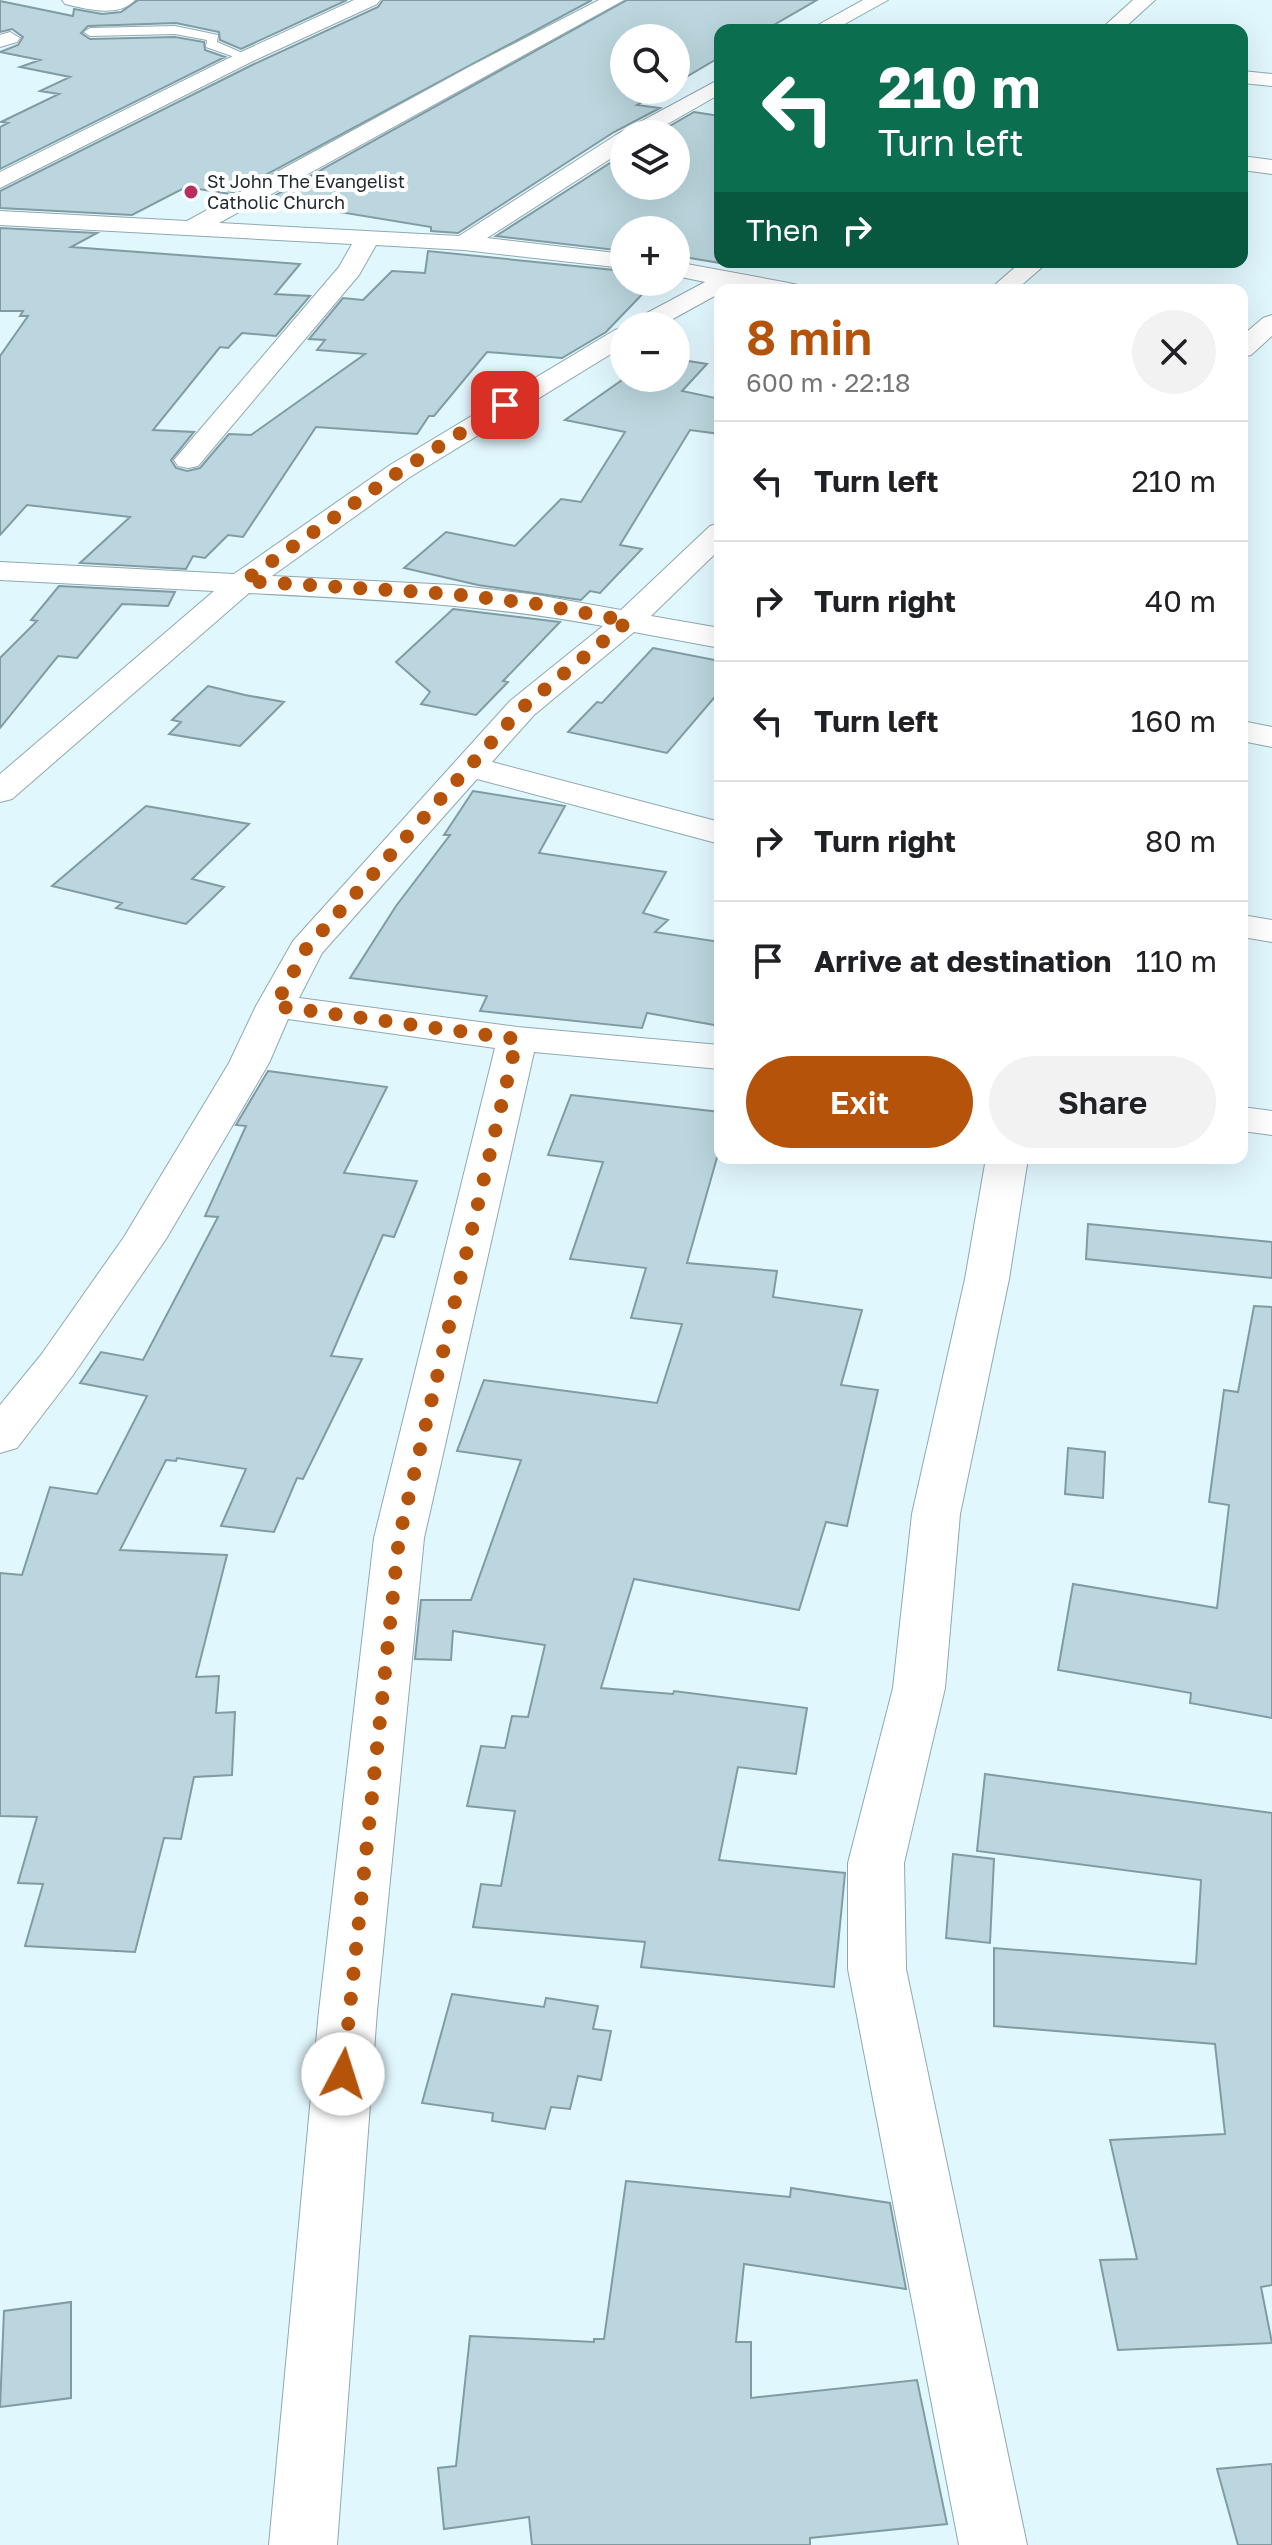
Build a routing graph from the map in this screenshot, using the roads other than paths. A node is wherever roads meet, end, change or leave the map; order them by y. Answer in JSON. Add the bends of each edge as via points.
{"nodes":[{"id":1,"x":72,"y":0,"type":"edge"},
{"id":2,"x":125,"y":0,"type":"edge"},
{"id":3,"x":370,"y":0,"type":"edge"},
{"id":4,"x":614,"y":0,"type":"edge"},
{"id":5,"x":878,"y":0,"type":"edge"},
{"id":6,"x":1145,"y":0,"type":"edge"},
{"id":7,"x":831,"y":24,"type":"edge"},
{"id":8,"x":1117,"y":24,"type":"edge"},
{"id":9,"x":90,"y":32,"type":"dead end"},
{"id":10,"x":246,"y":57,"type":"junction"},
{"id":11,"x":1248,"y":78,"type":"edge"},
{"id":12,"x":1272,"y":80,"type":"edge"},
{"id":13,"x":714,"y":88,"type":"edge"},
{"id":14,"x":659,"y":120,"type":"edge"},
{"id":15,"x":610,"y":149,"type":"edge"},
{"id":16,"x":1248,"y":164,"type":"edge"},
{"id":17,"x":1272,"y":167,"type":"edge"},
{"id":18,"x":0,"y":181,"type":"edge"},
{"id":19,"x":0,"y":218,"type":"edge"},
{"id":20,"x":194,"y":227,"type":"junction"},
{"id":21,"x":368,"y":238,"type":"junction"},
{"id":22,"x":464,"y":243,"type":"junction"},
{"id":23,"x":610,"y":259,"type":"edge"},
{"id":24,"x":1028,"y":268,"type":"edge"},
{"id":25,"x":690,"y":271,"type":"edge"},
{"id":26,"x":730,"y":278,"type":"junction"},
{"id":27,"x":780,"y":281,"type":"edge"},
{"id":28,"x":719,"y":284,"type":"edge"},
{"id":29,"x":1008,"y":284,"type":"edge"},
{"id":30,"x":714,"y":287,"type":"edge"},
{"id":31,"x":667,"y":312,"type":"edge"},
{"id":32,"x":1272,"y":323,"type":"edge"},
{"id":33,"x":610,"y":344,"type":"edge"},
{"id":34,"x":1248,"y":344,"type":"edge"},
{"id":35,"x":188,"y":460,"type":"dead end"},
{"id":36,"x":714,"y":538,"type":"edge"},
{"id":37,"x":0,"y":571,"type":"edge"},
{"id":38,"x":244,"y":581,"type":"junction"},
{"id":39,"x":628,"y":621,"type":"junction"},
{"id":40,"x":714,"y":637,"type":"edge"},
{"id":41,"x":1248,"y":732,"type":"edge"},
{"id":42,"x":1272,"y":737,"type":"edge"},
{"id":43,"x":470,"y":767,"type":"junction"},
{"id":44,"x":0,"y":792,"type":"edge"},
{"id":45,"x":714,"y":831,"type":"edge"},
{"id":46,"x":1248,"y":927,"type":"edge"},
{"id":47,"x":1272,"y":931,"type":"edge"},
{"id":48,"x":275,"y":1006,"type":"junction"},
{"id":49,"x":517,"y":1039,"type":"junction"},
{"id":50,"x":714,"y":1056,"type":"edge"},
{"id":51,"x":1248,"y":1120,"type":"edge"},
{"id":52,"x":1272,"y":1123,"type":"edge"},
{"id":53,"x":1006,"y":1164,"type":"edge"},
{"id":54,"x":0,"y":1437,"type":"edge"},
{"id":55,"x":303,"y":2545,"type":"edge"},
{"id":56,"x":993,"y":2545,"type":"edge"}],
"edges":[{"from":1,"to":2,"type":"street","via":[[109,6]]},
{"from":3,"to":10,"type":"street"},
{"from":4,"to":20,"type":"street"},
{"from":5,"to":7,"type":"street"},
{"from":6,"to":8,"type":"street"},
{"from":9,"to":10,"type":"lane","via":[[175,30],[214,38],[210,44]]},
{"from":10,"to":18,"type":"street"},
{"from":11,"to":12,"type":"street"},
{"from":13,"to":14,"type":"street"},
{"from":15,"to":22,"type":"street"},
{"from":16,"to":17,"type":"street"},
{"from":19,"to":20,"type":"street"},
{"from":20,"to":21,"type":"street"},
{"from":21,"to":22,"type":"street"},
{"from":21,"to":35,"type":"street","via":[[350,270]]},
{"from":22,"to":23,"type":"street"},
{"from":24,"to":29,"type":"street"},
{"from":25,"to":26,"type":"street"},
{"from":26,"to":27,"type":"street"},
{"from":26,"to":28,"type":"street"},
{"from":30,"to":31,"type":"street"},
{"from":32,"to":34,"type":"street"},
{"from":33,"to":38,"type":"street","via":[[400,471]]},
{"from":36,"to":39,"type":"street"},
{"from":37,"to":38,"type":"street"},
{"from":38,"to":39,"type":"street","via":[[453,594]]},
{"from":38,"to":44,"type":"street"},
{"from":39,"to":40,"type":"street"},
{"from":39,"to":43,"type":"street","via":[[522,708]]},
{"from":41,"to":42,"type":"street"},
{"from":43,"to":45,"type":"street"},
{"from":43,"to":48,"type":"street","via":[[306,949]]},
{"from":46,"to":47,"type":"street"},
{"from":48,"to":49,"type":"street"},
{"from":48,"to":54,"type":"street","via":[[249,1063],[144,1239]]},
{"from":49,"to":50,"type":"street"},
{"from":49,"to":55,"type":"street","via":[[399,1538],[348,2011]]},
{"from":51,"to":52,"type":"street"},
{"from":53,"to":56,"type":"street","via":[[936,1514],[919,1688],[876,1863],[877,1969]]}]}
